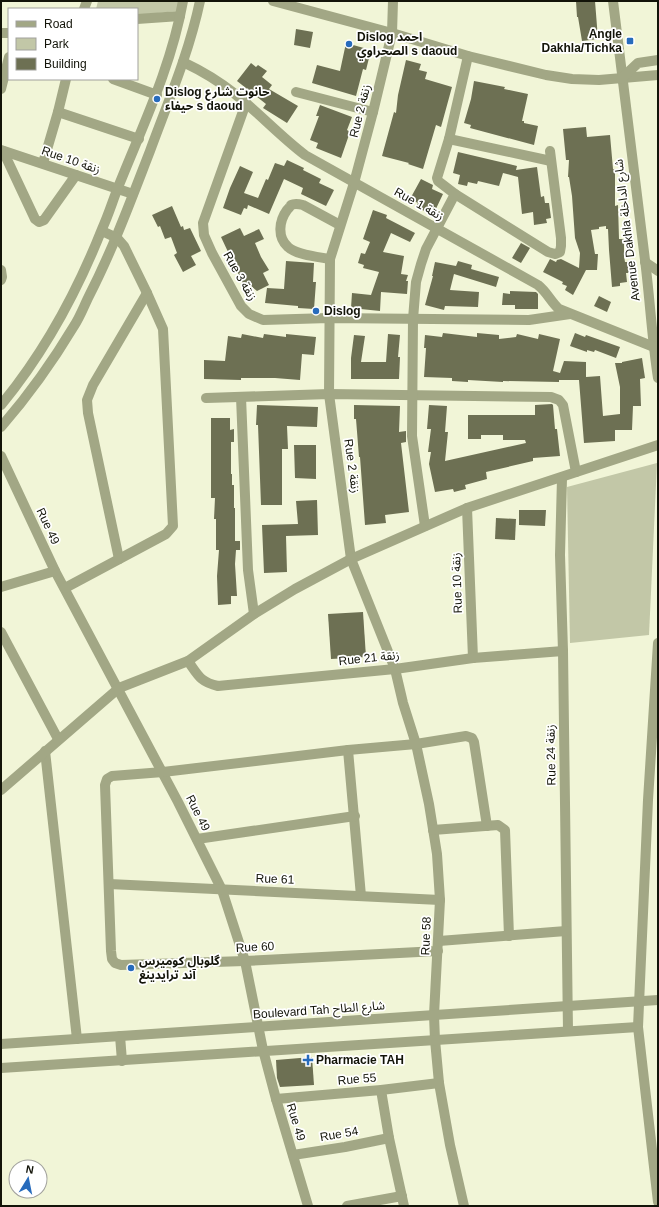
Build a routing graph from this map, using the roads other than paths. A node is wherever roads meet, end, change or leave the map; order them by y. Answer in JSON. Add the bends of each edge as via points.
{"nodes":[{"id":1,"x":183,"y":1,"type":"edge"},
{"id":2,"x":200,"y":1,"type":"edge"},
{"id":3,"x":273,"y":1,"type":"edge"},
{"id":4,"x":393,"y":1,"type":"edge"},
{"id":5,"x":613,"y":1,"type":"edge"},
{"id":6,"x":180,"y":16,"type":"junction"},
{"id":7,"x":138,"y":19,"type":"edge"},
{"id":8,"x":392,"y":33,"type":"junction"},
{"id":9,"x":468,"y":56,"type":"junction"},
{"id":10,"x":658,"y":60,"type":"edge"},
{"id":11,"x":8,"y":61,"type":"edge"},
{"id":12,"x":183,"y":62,"type":"junction"},
{"id":13,"x":658,"y":75,"type":"edge"},
{"id":14,"x":621,"y":79,"type":"junction"},
{"id":15,"x":66,"y":80,"type":"edge"},
{"id":16,"x":116,"y":80,"type":"edge"},
{"id":17,"x":1,"y":89,"type":"edge"},
{"id":18,"x":296,"y":92,"type":"dead end"},
{"id":19,"x":157,"y":95,"type":"junction"},
{"id":20,"x":246,"y":103,"type":"junction"},
{"id":21,"x":58,"y":112,"type":"junction"},
{"id":22,"x":373,"y":112,"type":"junction"},
{"id":23,"x":139,"y":139,"type":"junction"},
{"id":24,"x":449,"y":139,"type":"junction"},
{"id":25,"x":2,"y":150,"type":"edge"},
{"id":26,"x":43,"y":163,"type":"junction"},
{"id":27,"x":76,"y":175,"type":"junction"},
{"id":28,"x":354,"y":183,"type":"junction"},
{"id":29,"x":118,"y":189,"type":"junction"},
{"id":30,"x":133,"y":194,"type":"junction"},
{"id":31,"x":454,"y":194,"type":"junction"},
{"id":32,"x":340,"y":225,"type":"junction"},
{"id":33,"x":437,"y":228,"type":"junction"},
{"id":34,"x":102,"y":230,"type":"junction"},
{"id":35,"x":117,"y":238,"type":"junction"},
{"id":36,"x":330,"y":259,"type":"junction"},
{"id":37,"x":645,"y":262,"type":"junction"},
{"id":38,"x":1,"y":270,"type":"edge"},
{"id":39,"x":658,"y":271,"type":"edge"},
{"id":40,"x":1,"y":280,"type":"edge"},
{"id":41,"x":147,"y":293,"type":"junction"},
{"id":42,"x":570,"y":314,"type":"junction"},
{"id":43,"x":329,"y":318,"type":"junction"},
{"id":44,"x":413,"y":319,"type":"junction"},
{"id":45,"x":654,"y":347,"type":"junction"},
{"id":46,"x":658,"y":378,"type":"edge"},
{"id":47,"x":329,"y":394,"type":"junction"},
{"id":48,"x":412,"y":396,"type":"junction"},
{"id":49,"x":206,"y":398,"type":"dead end"},
{"id":50,"x":241,"y":398,"type":"junction"},
{"id":51,"x":1,"y":405,"type":"edge"},
{"id":52,"x":1,"y":427,"type":"edge"},
{"id":53,"x":658,"y":445,"type":"edge"},
{"id":54,"x":1,"y":456,"type":"edge"},
{"id":55,"x":576,"y":472,"type":"junction"},
{"id":56,"x":562,"y":478,"type":"junction"},
{"id":57,"x":467,"y":508,"type":"junction"},
{"id":58,"x":425,"y":526,"type":"junction"},
{"id":59,"x":119,"y":559,"type":"junction"},
{"id":60,"x":352,"y":559,"type":"junction"},
{"id":61,"x":55,"y":571,"type":"junction"},
{"id":62,"x":1,"y":587,"type":"edge"},
{"id":63,"x":65,"y":588,"type":"junction"},
{"id":64,"x":254,"y":614,"type":"junction"},
{"id":65,"x":1,"y":632,"type":"edge"},
{"id":66,"x":658,"y":643,"type":"edge"},
{"id":67,"x":563,"y":651,"type":"junction"},
{"id":68,"x":658,"y":657,"type":"edge"},
{"id":69,"x":473,"y":658,"type":"junction"},
{"id":70,"x":188,"y":661,"type":"junction"},
{"id":71,"x":395,"y":668,"type":"junction"},
{"id":72,"x":119,"y":688,"type":"junction"},
{"id":73,"x":58,"y":739,"type":"junction"},
{"id":74,"x":416,"y":744,"type":"junction"},
{"id":75,"x":348,"y":750,"type":"junction"},
{"id":76,"x":45,"y":751,"type":"junction"},
{"id":77,"x":163,"y":772,"type":"junction"},
{"id":78,"x":2,"y":785,"type":"edge"},
{"id":79,"x":653,"y":800,"type":"edge"},
{"id":80,"x":355,"y":816,"type":"junction"},
{"id":81,"x":487,"y":826,"type":"junction"},
{"id":82,"x":433,"y":830,"type":"junction"},
{"id":83,"x":197,"y":839,"type":"junction"},
{"id":84,"x":109,"y":884,"type":"junction"},
{"id":85,"x":222,"y":890,"type":"junction"},
{"id":86,"x":361,"y":896,"type":"junction"},
{"id":87,"x":440,"y":900,"type":"junction"},
{"id":88,"x":566,"y":931,"type":"junction"},
{"id":89,"x":509,"y":936,"type":"junction"},
{"id":90,"x":438,"y":946,"type":"junction"},
{"id":91,"x":245,"y":961,"type":"junction"},
{"id":92,"x":658,"y":1000,"type":"edge"},
{"id":93,"x":639,"y":1001,"type":"junction"},
{"id":94,"x":567,"y":1006,"type":"junction"},
{"id":95,"x":434,"y":1015,"type":"junction"},
{"id":96,"x":258,"y":1027,"type":"junction"},
{"id":97,"x":638,"y":1027,"type":"junction"},
{"id":98,"x":568,"y":1031,"type":"junction"},
{"id":99,"x":120,"y":1036,"type":"junction"},
{"id":100,"x":77,"y":1039,"type":"junction"},
{"id":101,"x":435,"y":1040,"type":"junction"},
{"id":102,"x":1,"y":1044,"type":"edge"},
{"id":103,"x":263,"y":1050,"type":"junction"},
{"id":104,"x":122,"y":1061,"type":"junction"},
{"id":105,"x":1,"y":1068,"type":"edge"},
{"id":106,"x":439,"y":1083,"type":"junction"},
{"id":107,"x":380,"y":1090,"type":"junction"},
{"id":108,"x":276,"y":1099,"type":"junction"},
{"id":109,"x":389,"y":1138,"type":"junction"},
{"id":110,"x":293,"y":1155,"type":"junction"},
{"id":111,"x":403,"y":1201,"type":"edge"},
{"id":112,"x":658,"y":1202,"type":"edge"},
{"id":113,"x":308,"y":1206,"type":"edge"},
{"id":114,"x":347,"y":1206,"type":"edge"},
{"id":115,"x":464,"y":1206,"type":"edge"}],
"edges":[{"from":1,"to":6,"type":"street"},
{"from":2,"to":12,"type":"street"},
{"from":3,"to":8,"type":"street"},
{"from":4,"to":8,"type":"street","name":"Rue 2 زنقة"},
{"from":5,"to":14,"type":"street","name":"Avenue Dakhla شارع الداخلة"},
{"from":6,"to":7,"type":"street"},
{"from":6,"to":19,"type":"street"},
{"from":8,"to":9,"type":"street"},
{"from":8,"to":22,"type":"street","name":"Rue 2 زنقة"},
{"from":9,"to":14,"type":"street","via":[[572,79]]},
{"from":9,"to":24,"type":"street"},
{"from":10,"to":14,"type":"street","via":[[638,62]]},
{"from":11,"to":17,"type":"street"},
{"from":12,"to":20,"type":"street","name":"Rue 1 زنقة","via":[[216,80]]},
{"from":12,"to":30,"type":"street"},
{"from":13,"to":14,"type":"street"},
{"from":14,"to":37,"type":"street","name":"Avenue Dakhla شارع الداخلة"},
{"from":15,"to":21,"type":"street"},
{"from":16,"to":19,"type":"street"},
{"from":18,"to":22,"type":"street"},
{"from":19,"to":23,"type":"street"},
{"from":20,"to":28,"type":"street","name":"Rue 1 زنقة","via":[[294,146]]},
{"from":20,"to":43,"type":"street","name":"Rue 3 زنقة","via":[[204,217],[204,235],[231,289],[249,314],[268,320]]},
{"from":21,"to":23,"type":"street"},
{"from":21,"to":26,"type":"street"},
{"from":22,"to":28,"type":"street","name":"Rue 2 زنقة"},
{"from":23,"to":29,"type":"street"},
{"from":24,"to":31,"type":"street","via":[[437,178]]},
{"from":24,"to":31,"type":"street","via":[[551,156],[562,246],[560,252],[548,252]]},
{"from":25,"to":26,"type":"street","name":"Rue 10 زنقة"},
{"from":25,"to":27,"type":"street","via":[[35,219],[39,222],[44,220]]},
{"from":26,"to":27,"type":"street","name":"Rue 10 زنقة"},
{"from":27,"to":29,"type":"street","name":"Rue 10 زنقة"},
{"from":28,"to":32,"type":"street","name":"Rue 2 زنقة"},
{"from":28,"to":33,"type":"street","name":"Rue 1 زنقة"},
{"from":29,"to":30,"type":"street","name":"Rue 10 زنقة"},
{"from":29,"to":34,"type":"street"},
{"from":30,"to":35,"type":"street"},
{"from":31,"to":33,"type":"street"},
{"from":32,"to":36,"type":"street","name":"Rue 2 زنقة"},
{"from":32,"to":36,"type":"street","via":[[297,204],[291,205],[280,223],[280,231],[287,247]]},
{"from":33,"to":42,"type":"street","name":"Rue 1 زنقة","via":[[538,285],[555,306]]},
{"from":33,"to":44,"type":"street","via":[[426,249],[416,282]]},
{"from":34,"to":35,"type":"street"},
{"from":34,"to":51,"type":"street","via":[[60,319],[16,387]]},
{"from":35,"to":41,"type":"street","via":[[124,246]]},
{"from":35,"to":52,"type":"street","via":[[74,326],[44,371]]},
{"from":36,"to":43,"type":"street","name":"Rue 2 زنقة"},
{"from":37,"to":39,"type":"street"},
{"from":37,"to":45,"type":"street","name":"Avenue Dakhla شارع الداخلة"},
{"from":38,"to":40,"type":"street"},
{"from":41,"to":59,"type":"street","via":[[93,385],[88,400],[88,413]]},
{"from":41,"to":59,"type":"street","via":[[164,335],[173,526],[166,534]]},
{"from":42,"to":44,"type":"street","name":"Rue 3 زنقة","via":[[529,320]]},
{"from":42,"to":45,"type":"street","name":"Rue 1 زنقة"},
{"from":43,"to":44,"type":"street","name":"Rue 3 زنقة"},
{"from":43,"to":47,"type":"street","name":"Rue 2 زنقة"},
{"from":44,"to":48,"type":"street"},
{"from":45,"to":46,"type":"street","name":"Avenue Dakhla شارع الداخلة"},
{"from":47,"to":48,"type":"street"},
{"from":47,"to":50,"type":"street"},
{"from":47,"to":60,"type":"street","name":"Rue 2 زنقة"},
{"from":48,"to":55,"type":"street","via":[[551,397],[559,400],[563,405]]},
{"from":48,"to":58,"type":"street","via":[[412,436]]},
{"from":49,"to":50,"type":"street"},
{"from":50,"to":64,"type":"street","via":[[248,570]]},
{"from":53,"to":55,"type":"street"},
{"from":54,"to":61,"type":"street","name":"Rue 49"},
{"from":55,"to":56,"type":"street"},
{"from":56,"to":57,"type":"street"},
{"from":56,"to":67,"type":"street","name":"Rue 24 زنقة","via":[[560,555]]},
{"from":57,"to":58,"type":"street"},
{"from":57,"to":69,"type":"street","name":"Rue 10 زنقة"},
{"from":58,"to":60,"type":"street"},
{"from":59,"to":63,"type":"street"},
{"from":60,"to":64,"type":"street","via":[[295,588]]},
{"from":60,"to":71,"type":"street","name":"Rue 2 زنقة"},
{"from":61,"to":62,"type":"street"},
{"from":61,"to":63,"type":"street","name":"Rue 49"},
{"from":63,"to":72,"type":"street","name":"Rue 49"},
{"from":64,"to":70,"type":"street"},
{"from":65,"to":73,"type":"street"},
{"from":66,"to":68,"type":"street"},
{"from":67,"to":69,"type":"street","name":"Rue 21 زنقة"},
{"from":67,"to":88,"type":"street","name":"Rue 24 زنقة"},
{"from":68,"to":79,"type":"street"},
{"from":69,"to":71,"type":"street","name":"Rue 21 زنقة"},
{"from":70,"to":71,"type":"street","name":"Rue 21 زنقة","via":[[200,678],[208,684],[218,686]]},
{"from":70,"to":72,"type":"street"},
{"from":71,"to":74,"type":"street","name":"Rue 58"},
{"from":72,"to":73,"type":"street"},
{"from":72,"to":77,"type":"street","name":"Rue 49"},
{"from":73,"to":76,"type":"street"},
{"from":74,"to":75,"type":"street"},
{"from":74,"to":81,"type":"street","via":[[466,736],[472,738]]},
{"from":74,"to":82,"type":"street","name":"Rue 58"},
{"from":75,"to":77,"type":"street"},
{"from":75,"to":80,"type":"street"},
{"from":76,"to":78,"type":"street"},
{"from":76,"to":100,"type":"street"},
{"from":77,"to":83,"type":"street","name":"Rue 49"},
{"from":77,"to":84,"type":"street","name":"Rue 60","via":[[112,776],[107,779],[105,785]]},
{"from":79,"to":93,"type":"street"},
{"from":80,"to":83,"type":"street"},
{"from":80,"to":86,"type":"street"},
{"from":81,"to":82,"type":"street"},
{"from":81,"to":89,"type":"street","via":[[501,826],[506,833]]},
{"from":82,"to":87,"type":"street","name":"Rue 58"},
{"from":83,"to":85,"type":"street","name":"Rue 49"},
{"from":84,"to":85,"type":"street","name":"Rue 61"},
{"from":84,"to":91,"type":"street","name":"Rue 60","via":[[111,951],[115,963],[121,965]]},
{"from":85,"to":86,"type":"street","name":"Rue 61"},
{"from":85,"to":91,"type":"street","name":"Rue 49"},
{"from":86,"to":87,"type":"street","name":"Rue 61"},
{"from":87,"to":90,"type":"street","name":"Rue 58"},
{"from":88,"to":89,"type":"street","name":"Rue 60"},
{"from":88,"to":94,"type":"street","name":"Rue 24 زنقة"},
{"from":89,"to":90,"type":"street","name":"Rue 60"},
{"from":90,"to":91,"type":"street","name":"Rue 60"},
{"from":90,"to":95,"type":"street","name":"Rue 58"},
{"from":91,"to":96,"type":"street","name":"Rue 49"},
{"from":92,"to":93,"type":"street","name":"Boulevard Tah شارع الطاح"},
{"from":93,"to":94,"type":"street","name":"Boulevard Tah شارع الطاح"},
{"from":93,"to":97,"type":"street"},
{"from":94,"to":95,"type":"street","name":"Boulevard Tah شارع الطاح"},
{"from":94,"to":98,"type":"street","name":"Rue 24 زنقة"},
{"from":95,"to":96,"type":"street","name":"Boulevard Tah شارع الطاح"},
{"from":95,"to":101,"type":"street","name":"Rue 58"},
{"from":96,"to":99,"type":"street","name":"Boulevard Tah شارع الطاح"},
{"from":96,"to":103,"type":"street","name":"Rue 49"},
{"from":97,"to":98,"type":"street"},
{"from":97,"to":112,"type":"street"},
{"from":98,"to":101,"type":"street"},
{"from":99,"to":100,"type":"street","name":"Boulevard Tah شارع الطاح"},
{"from":99,"to":104,"type":"street"},
{"from":100,"to":102,"type":"street","name":"Boulevard Tah شارع الطاح"},
{"from":101,"to":103,"type":"street"},
{"from":101,"to":106,"type":"street","name":"Rue 58"},
{"from":103,"to":104,"type":"street"},
{"from":103,"to":108,"type":"street","name":"Rue 49"},
{"from":104,"to":105,"type":"street"},
{"from":106,"to":107,"type":"street","name":"Rue 55"},
{"from":106,"to":115,"type":"street","name":"Rue 58"},
{"from":107,"to":108,"type":"street","name":"Rue 55"},
{"from":107,"to":109,"type":"street"},
{"from":108,"to":110,"type":"street","name":"Rue 49"},
{"from":109,"to":110,"type":"street","name":"Rue 54"},
{"from":109,"to":111,"type":"street"},
{"from":110,"to":113,"type":"street","name":"Rue 49"},
{"from":111,"to":114,"type":"street"}]}
